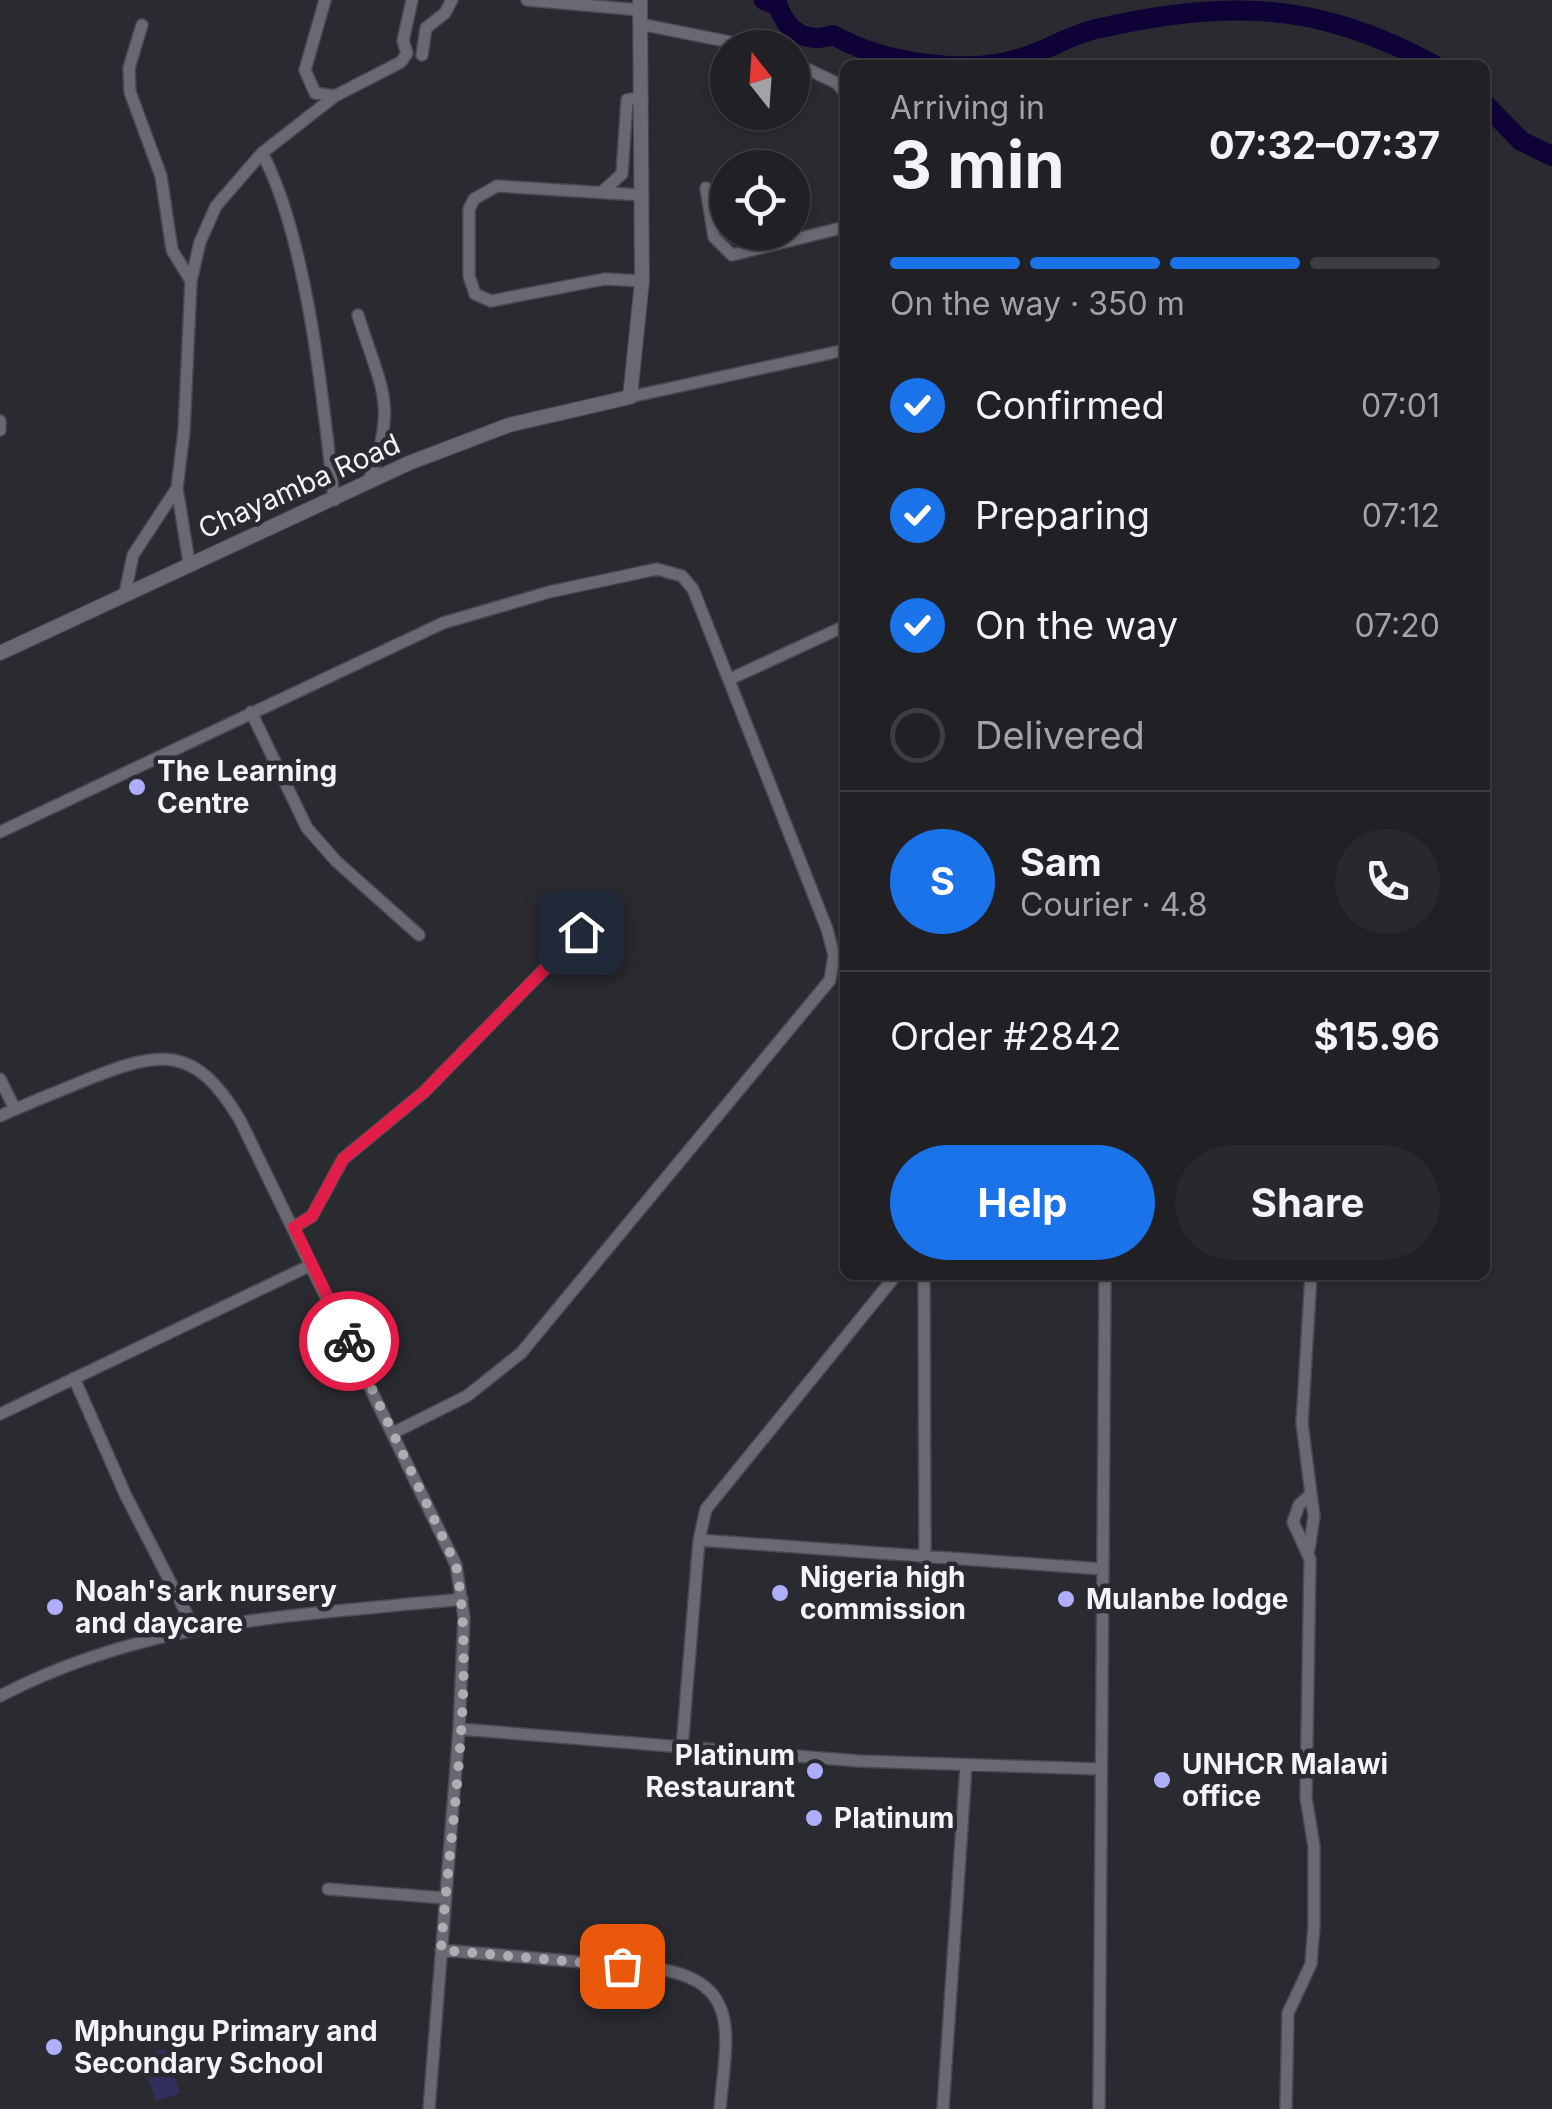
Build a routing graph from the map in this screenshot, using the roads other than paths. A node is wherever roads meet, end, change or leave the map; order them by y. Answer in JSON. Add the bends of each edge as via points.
{"nodes":[{"id":1,"x":325,"y":0,"type":"edge"},
{"id":2,"x":412,"y":0,"type":"edge"},
{"id":3,"x":452,"y":0,"type":"edge"},
{"id":4,"x":526,"y":0,"type":"edge"},
{"id":5,"x":640,"y":11,"type":"edge"},
{"id":6,"x":142,"y":26,"type":"dead end"},
{"id":7,"x":710,"y":33,"type":"edge"},
{"id":8,"x":422,"y":55,"type":"dead end"},
{"id":9,"x":810,"y":70,"type":"edge"},
{"id":10,"x":840,"y":87,"type":"edge"},
{"id":11,"x":335,"y":96,"type":"junction"},
{"id":12,"x":642,"y":96,"type":"junction"},
{"id":13,"x":262,"y":153,"type":"junction"},
{"id":14,"x":706,"y":188,"type":"dead end"},
{"id":15,"x":603,"y":190,"type":"junction"},
{"id":16,"x":640,"y":195,"type":"junction"},
{"id":17,"x":840,"y":227,"type":"edge"},
{"id":18,"x":191,"y":282,"type":"junction"},
{"id":19,"x":642,"y":282,"type":"junction"},
{"id":20,"x":358,"y":316,"type":"dead end"},
{"id":21,"x":840,"y":351,"type":"edge"},
{"id":22,"x":630,"y":397,"type":"junction"},
{"id":23,"x":0,"y":421,"type":"edge"},
{"id":24,"x":0,"y":430,"type":"edge"},
{"id":25,"x":368,"y":484,"type":"junction"},
{"id":26,"x":177,"y":488,"type":"junction"},
{"id":27,"x":334,"y":500,"type":"junction"},
{"id":28,"x":190,"y":562,"type":"junction"},
{"id":29,"x":125,"y":592,"type":"junction"},
{"id":30,"x":840,"y":628,"type":"edge"},
{"id":31,"x":0,"y":653,"type":"edge"},
{"id":32,"x":730,"y":679,"type":"junction"},
{"id":33,"x":251,"y":712,"type":"junction"},
{"id":34,"x":0,"y":832,"type":"edge"},
{"id":35,"x":581,"y":932,"type":"dead end"},
{"id":36,"x":420,"y":935,"type":"dead end"},
{"id":37,"x":0,"y":1079,"type":"edge"},
{"id":38,"x":15,"y":1109,"type":"junction"},
{"id":39,"x":0,"y":1116,"type":"edge"},
{"id":40,"x":294,"y":1227,"type":"junction"},
{"id":41,"x":311,"y":1265,"type":"junction"},
{"id":42,"x":892,"y":1280,"type":"edge"},
{"id":43,"x":924,"y":1280,"type":"edge"},
{"id":44,"x":1105,"y":1280,"type":"edge"},
{"id":45,"x":1311,"y":1280,"type":"edge"},
{"id":46,"x":74,"y":1378,"type":"junction"},
{"id":47,"x":0,"y":1414,"type":"edge"},
{"id":48,"x":394,"y":1433,"type":"junction"},
{"id":49,"x":1311,"y":1494,"type":"junction"},
{"id":50,"x":700,"y":1540,"type":"junction"},
{"id":51,"x":1309,"y":1550,"type":"junction"},
{"id":52,"x":925,"y":1558,"type":"junction"},
{"id":53,"x":1104,"y":1569,"type":"junction"},
{"id":54,"x":462,"y":1598,"type":"junction"},
{"id":55,"x":194,"y":1628,"type":"junction"},
{"id":56,"x":0,"y":1696,"type":"edge"},
{"id":57,"x":458,"y":1729,"type":"junction"},
{"id":58,"x":682,"y":1748,"type":"junction"},
{"id":59,"x":966,"y":1766,"type":"junction"},
{"id":60,"x":1101,"y":1769,"type":"junction"},
{"id":61,"x":328,"y":1889,"type":"dead end"},
{"id":62,"x":444,"y":1898,"type":"junction"},
{"id":63,"x":441,"y":1950,"type":"junction"},
{"id":64,"x":429,"y":2109,"type":"edge"},
{"id":65,"x":720,"y":2109,"type":"edge"},
{"id":66,"x":943,"y":2109,"type":"edge"},
{"id":67,"x":1099,"y":2109,"type":"edge"},
{"id":68,"x":1286,"y":2109,"type":"edge"}],
"edges":[{"from":1,"to":11,"type":"street","via":[[305,70],[316,93]]},
{"from":2,"to":11,"type":"street","via":[[404,58]]},
{"from":3,"to":8,"type":"street","via":[[426,28]]},
{"from":4,"to":5,"type":"street"},
{"from":5,"to":7,"type":"street"},
{"from":5,"to":12,"type":"street"},
{"from":6,"to":18,"type":"street","via":[[129,68],[130,92],[161,176],[172,250]]},
{"from":9,"to":10,"type":"street"},
{"from":11,"to":13,"type":"street"},
{"from":12,"to":15,"type":"street","via":[[627,100],[622,174]]},
{"from":12,"to":16,"type":"street"},
{"from":13,"to":18,"type":"street","via":[[216,206]]},
{"from":13,"to":27,"type":"street","via":[[280,191],[298,271]]},
{"from":14,"to":17,"type":"street","via":[[714,237],[732,255]]},
{"from":15,"to":16,"type":"street"},
{"from":15,"to":19,"type":"street","via":[[496,186],[474,199],[472,289],[490,301],[605,279]]},
{"from":16,"to":19,"type":"street"},
{"from":18,"to":26,"type":"street"},
{"from":19,"to":22,"type":"street"},
{"from":20,"to":25,"type":"street","via":[[386,394],[383,445]]},
{"from":21,"to":22,"type":"street"},
{"from":22,"to":25,"type":"street","name":"Chayamba Road","via":[[497,429]]},
{"from":23,"to":24,"type":"street"},
{"from":25,"to":27,"type":"street","name":"Chayamba Road"},
{"from":26,"to":28,"type":"street"},
{"from":26,"to":29,"type":"street","via":[[132,555]]},
{"from":27,"to":28,"type":"street","name":"Chayamba Road"},
{"from":28,"to":29,"type":"street","name":"Chayamba Road"},
{"from":29,"to":31,"type":"street","name":"Chayamba Road"},
{"from":30,"to":32,"type":"street"},
{"from":32,"to":33,"type":"street","via":[[693,589],[682,576],[657,568],[478,610]]},
{"from":32,"to":48,"type":"street","via":[[827,929],[834,955],[830,980],[521,1353],[467,1396]]},
{"from":33,"to":34,"type":"street"},
{"from":33,"to":36,"type":"street","via":[[308,828],[336,862]]},
{"from":35,"to":40,"type":"street","via":[[424,1092],[343,1159],[312,1216]]},
{"from":37,"to":38,"type":"street"},
{"from":38,"to":39,"type":"street"},
{"from":38,"to":40,"type":"street","via":[[136,1060],[170,1057],[194,1065],[226,1096]]},
{"from":40,"to":41,"type":"street"},
{"from":41,"to":46,"type":"street"},
{"from":41,"to":48,"type":"street"},
{"from":42,"to":50,"type":"street","via":[[744,1457],[706,1509]]},
{"from":43,"to":52,"type":"street"},
{"from":44,"to":53,"type":"street"},
{"from":45,"to":49,"type":"street","via":[[1302,1423]]},
{"from":46,"to":47,"type":"street"},
{"from":46,"to":55,"type":"street"},
{"from":48,"to":54,"type":"street","via":[[456,1565]]},
{"from":49,"to":51,"type":"street"},
{"from":49,"to":51,"type":"street","via":[[1293,1522]]},
{"from":50,"to":52,"type":"street"},
{"from":50,"to":58,"type":"street"},
{"from":51,"to":68,"type":"street","via":[[1306,1798],[1314,1846],[1313,1954],[1288,2013]]},
{"from":52,"to":53,"type":"street"},
{"from":53,"to":60,"type":"street"},
{"from":54,"to":55,"type":"street"},
{"from":54,"to":57,"type":"street"},
{"from":55,"to":56,"type":"street","via":[[75,1659]]},
{"from":57,"to":58,"type":"street"},
{"from":57,"to":62,"type":"street"},
{"from":58,"to":59,"type":"street"},
{"from":59,"to":60,"type":"street"},
{"from":59,"to":66,"type":"street"},
{"from":60,"to":67,"type":"street"},
{"from":61,"to":62,"type":"street"},
{"from":62,"to":63,"type":"street"},
{"from":63,"to":64,"type":"street"},
{"from":63,"to":65,"type":"street","via":[[663,1970],[702,1983],[726,2016]]}]}
